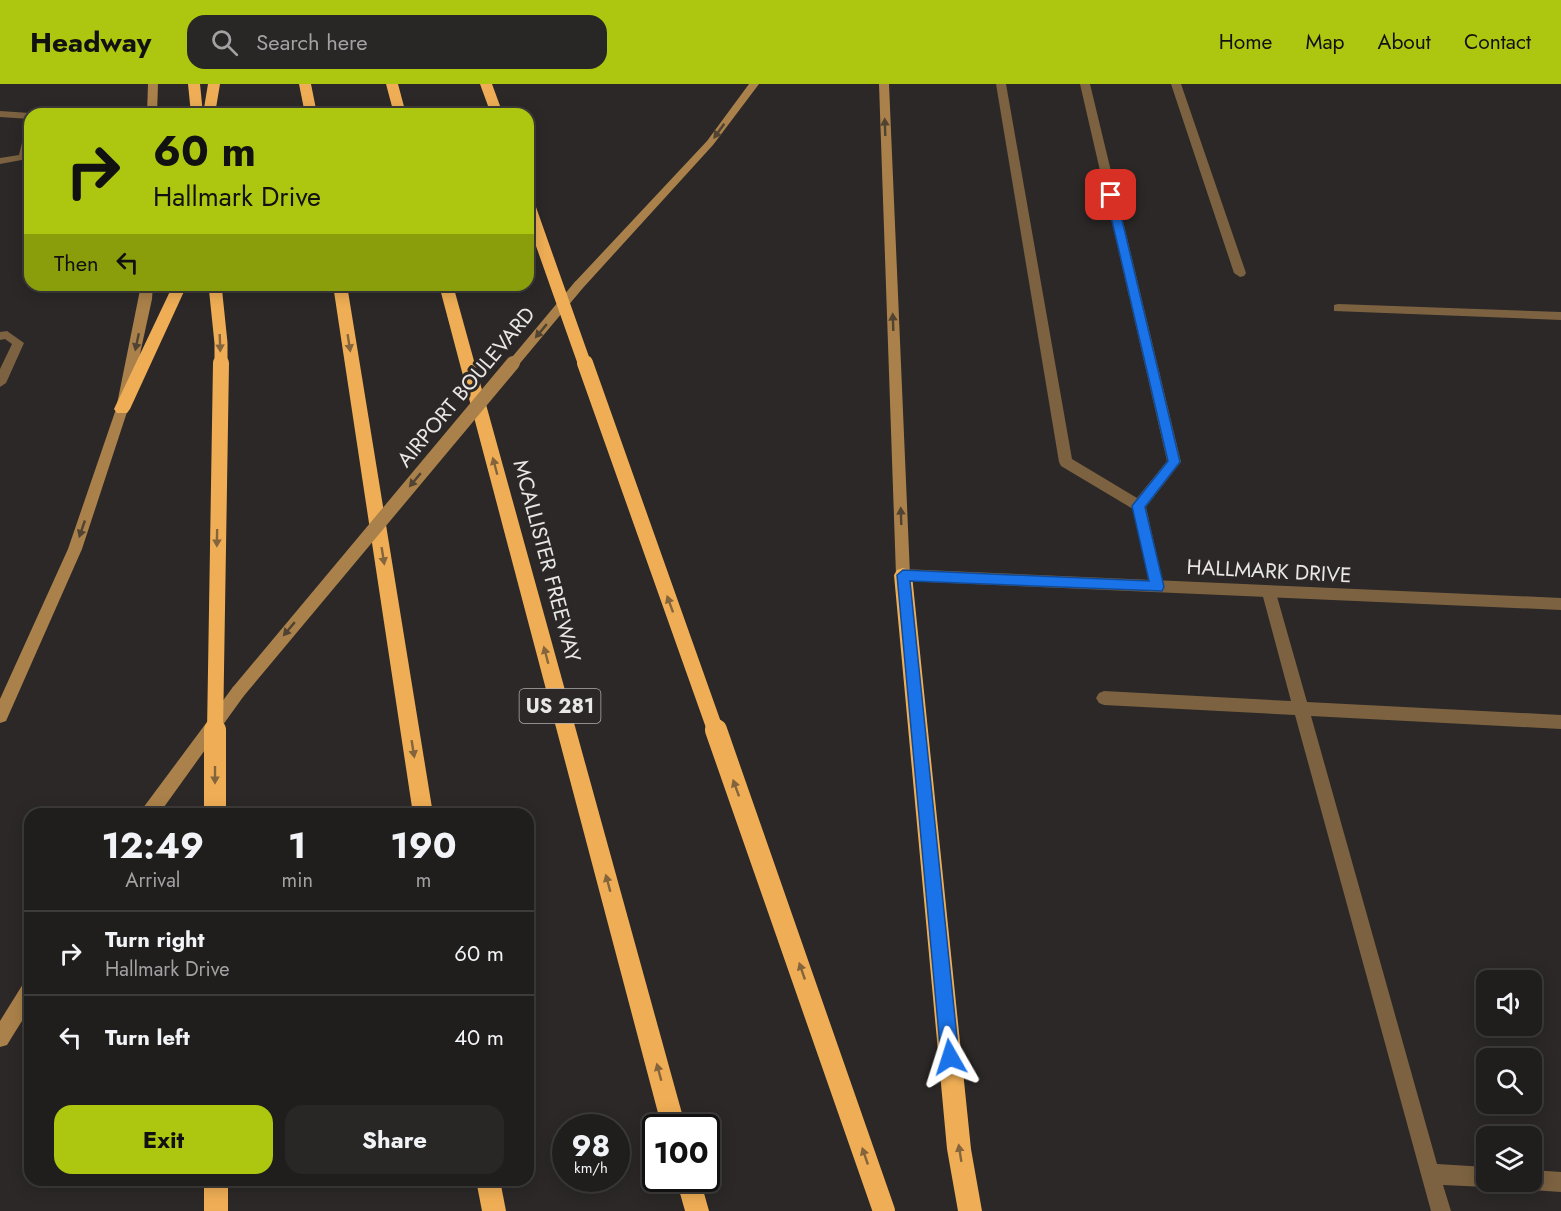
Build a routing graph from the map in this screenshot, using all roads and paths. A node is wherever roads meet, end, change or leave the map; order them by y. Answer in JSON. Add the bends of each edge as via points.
{"nodes":[{"id":1,"x":153,"y":84,"type":"edge"},
{"id":2,"x":194,"y":84,"type":"edge"},
{"id":3,"x":214,"y":84,"type":"edge"},
{"id":4,"x":305,"y":84,"type":"edge"},
{"id":5,"x":392,"y":84,"type":"edge"},
{"id":6,"x":486,"y":84,"type":"edge"},
{"id":7,"x":754,"y":84,"type":"edge"},
{"id":8,"x":885,"y":84,"type":"edge"},
{"id":9,"x":1001,"y":84,"type":"edge"},
{"id":10,"x":1085,"y":84,"type":"edge"},
{"id":11,"x":1176,"y":84,"type":"edge"},
{"id":12,"x":152,"y":108,"type":"edge"},
{"id":13,"x":196,"y":108,"type":"edge"},
{"id":14,"x":210,"y":108,"type":"edge"},
{"id":15,"x":310,"y":108,"type":"edge"},
{"id":16,"x":398,"y":108,"type":"edge"},
{"id":17,"x":495,"y":108,"type":"edge"},
{"id":18,"x":0,"y":114,"type":"edge"},
{"id":19,"x":24,"y":116,"type":"edge"},
{"id":20,"x":24,"y":153,"type":"edge"},
{"id":21,"x":0,"y":161,"type":"edge"},
{"id":22,"x":534,"y":221,"type":"edge"},
{"id":23,"x":1240,"y":273,"type":"dead end"},
{"id":24,"x":147,"y":291,"type":"edge"},
{"id":25,"x":177,"y":291,"type":"edge"},
{"id":26,"x":216,"y":291,"type":"edge"},
{"id":27,"x":341,"y":291,"type":"edge"},
{"id":28,"x":448,"y":291,"type":"edge"},
{"id":29,"x":1338,"y":308,"type":"dead end"},
{"id":30,"x":1561,"y":316,"type":"edge"},
{"id":31,"x":0,"y":336,"type":"edge"},
{"id":32,"x":0,"y":383,"type":"edge"},
{"id":33,"x":122,"y":409,"type":"junction"},
{"id":34,"x":1138,"y":506,"type":"junction"},
{"id":35,"x":903,"y":575,"type":"junction"},
{"id":36,"x":1157,"y":587,"type":"junction"},
{"id":37,"x":1269,"y":592,"type":"junction"},
{"id":38,"x":1560,"y":607,"type":"edge"},
{"id":39,"x":1104,"y":698,"type":"dead end"},
{"id":40,"x":1301,"y":708,"type":"junction"},
{"id":41,"x":0,"y":716,"type":"edge"},
{"id":42,"x":1561,"y":722,"type":"edge"},
{"id":43,"x":153,"y":808,"type":"edge"},
{"id":44,"x":215,"y":808,"type":"edge"},
{"id":45,"x":422,"y":808,"type":"edge"},
{"id":46,"x":24,"y":1000,"type":"edge"},
{"id":47,"x":0,"y":1038,"type":"edge"},
{"id":48,"x":670,"y":1114,"type":"edge"},
{"id":49,"x":1430,"y":1174,"type":"junction"},
{"id":50,"x":1476,"y":1176,"type":"edge"},
{"id":51,"x":1542,"y":1181,"type":"edge"},
{"id":52,"x":1561,"y":1182,"type":"edge"},
{"id":53,"x":216,"y":1186,"type":"edge"},
{"id":54,"x":489,"y":1186,"type":"edge"},
{"id":55,"x":692,"y":1192,"type":"edge"},
{"id":56,"x":216,"y":1211,"type":"edge"},
{"id":57,"x":494,"y":1211,"type":"edge"},
{"id":58,"x":697,"y":1211,"type":"edge"},
{"id":59,"x":884,"y":1211,"type":"edge"},
{"id":60,"x":970,"y":1211,"type":"edge"},
{"id":61,"x":1441,"y":1211,"type":"edge"}],
"edges":[{"from":1,"to":12,"type":"main road"},
{"from":2,"to":13,"type":"highway"},
{"from":3,"to":14,"type":"highway"},
{"from":4,"to":15,"type":"highway"},
{"from":5,"to":16,"type":"highway"},
{"from":6,"to":17,"type":"highway"},
{"from":7,"to":43,"type":"main road","name":"AIRPORT BOULEVARD","one_way":true,"bridge":true,"via":[[710,143],[578,286],[238,692]]},
{"from":35,"to":8,"type":"main road","one_way":true},
{"from":9,"to":34,"type":"street","via":[[1066,462]]},
{"from":10,"to":34,"type":"street","via":[[1174,462]]},
{"from":11,"to":23,"type":"street"},
{"from":18,"to":19,"type":"street"},
{"from":20,"to":21,"type":"street","via":[[23,157]]},
{"from":59,"to":22,"type":"highway","one_way":true,"bridge":true},
{"from":24,"to":33,"type":"main road","one_way":true},
{"from":25,"to":33,"type":"highway"},
{"from":26,"to":44,"type":"highway","one_way":true,"bridge":true,"via":[[221,344],[214,649]]},
{"from":27,"to":45,"type":"highway","one_way":true},
{"from":48,"to":28,"type":"highway","name":"MCALLISTER FREEWAY","number":"US 281","one_way":true},
{"from":29,"to":30,"type":"street"},
{"from":31,"to":32,"type":"street","via":[[7,335],[18,343]]},
{"from":33,"to":41,"type":"main road","one_way":true,"via":[[75,549]]},
{"from":34,"to":36,"type":"street"},
{"from":35,"to":36,"type":"street","name":"HALLMARK DRIVE"},
{"from":60,"to":35,"type":"highway","one_way":true,"via":[[959,1149]]},
{"from":36,"to":37,"type":"street","name":"HALLMARK DRIVE"},
{"from":37,"to":38,"type":"street","name":"HALLMARK DRIVE"},
{"from":37,"to":40,"type":"street"},
{"from":39,"to":40,"type":"street"},
{"from":40,"to":42,"type":"street"},
{"from":40,"to":49,"type":"street"},
{"from":46,"to":47,"type":"main road"},
{"from":49,"to":50,"type":"street"},
{"from":49,"to":61,"type":"street"},
{"from":51,"to":52,"type":"street"},
{"from":53,"to":56,"type":"highway"},
{"from":54,"to":57,"type":"highway"},
{"from":55,"to":58,"type":"highway"}]}
